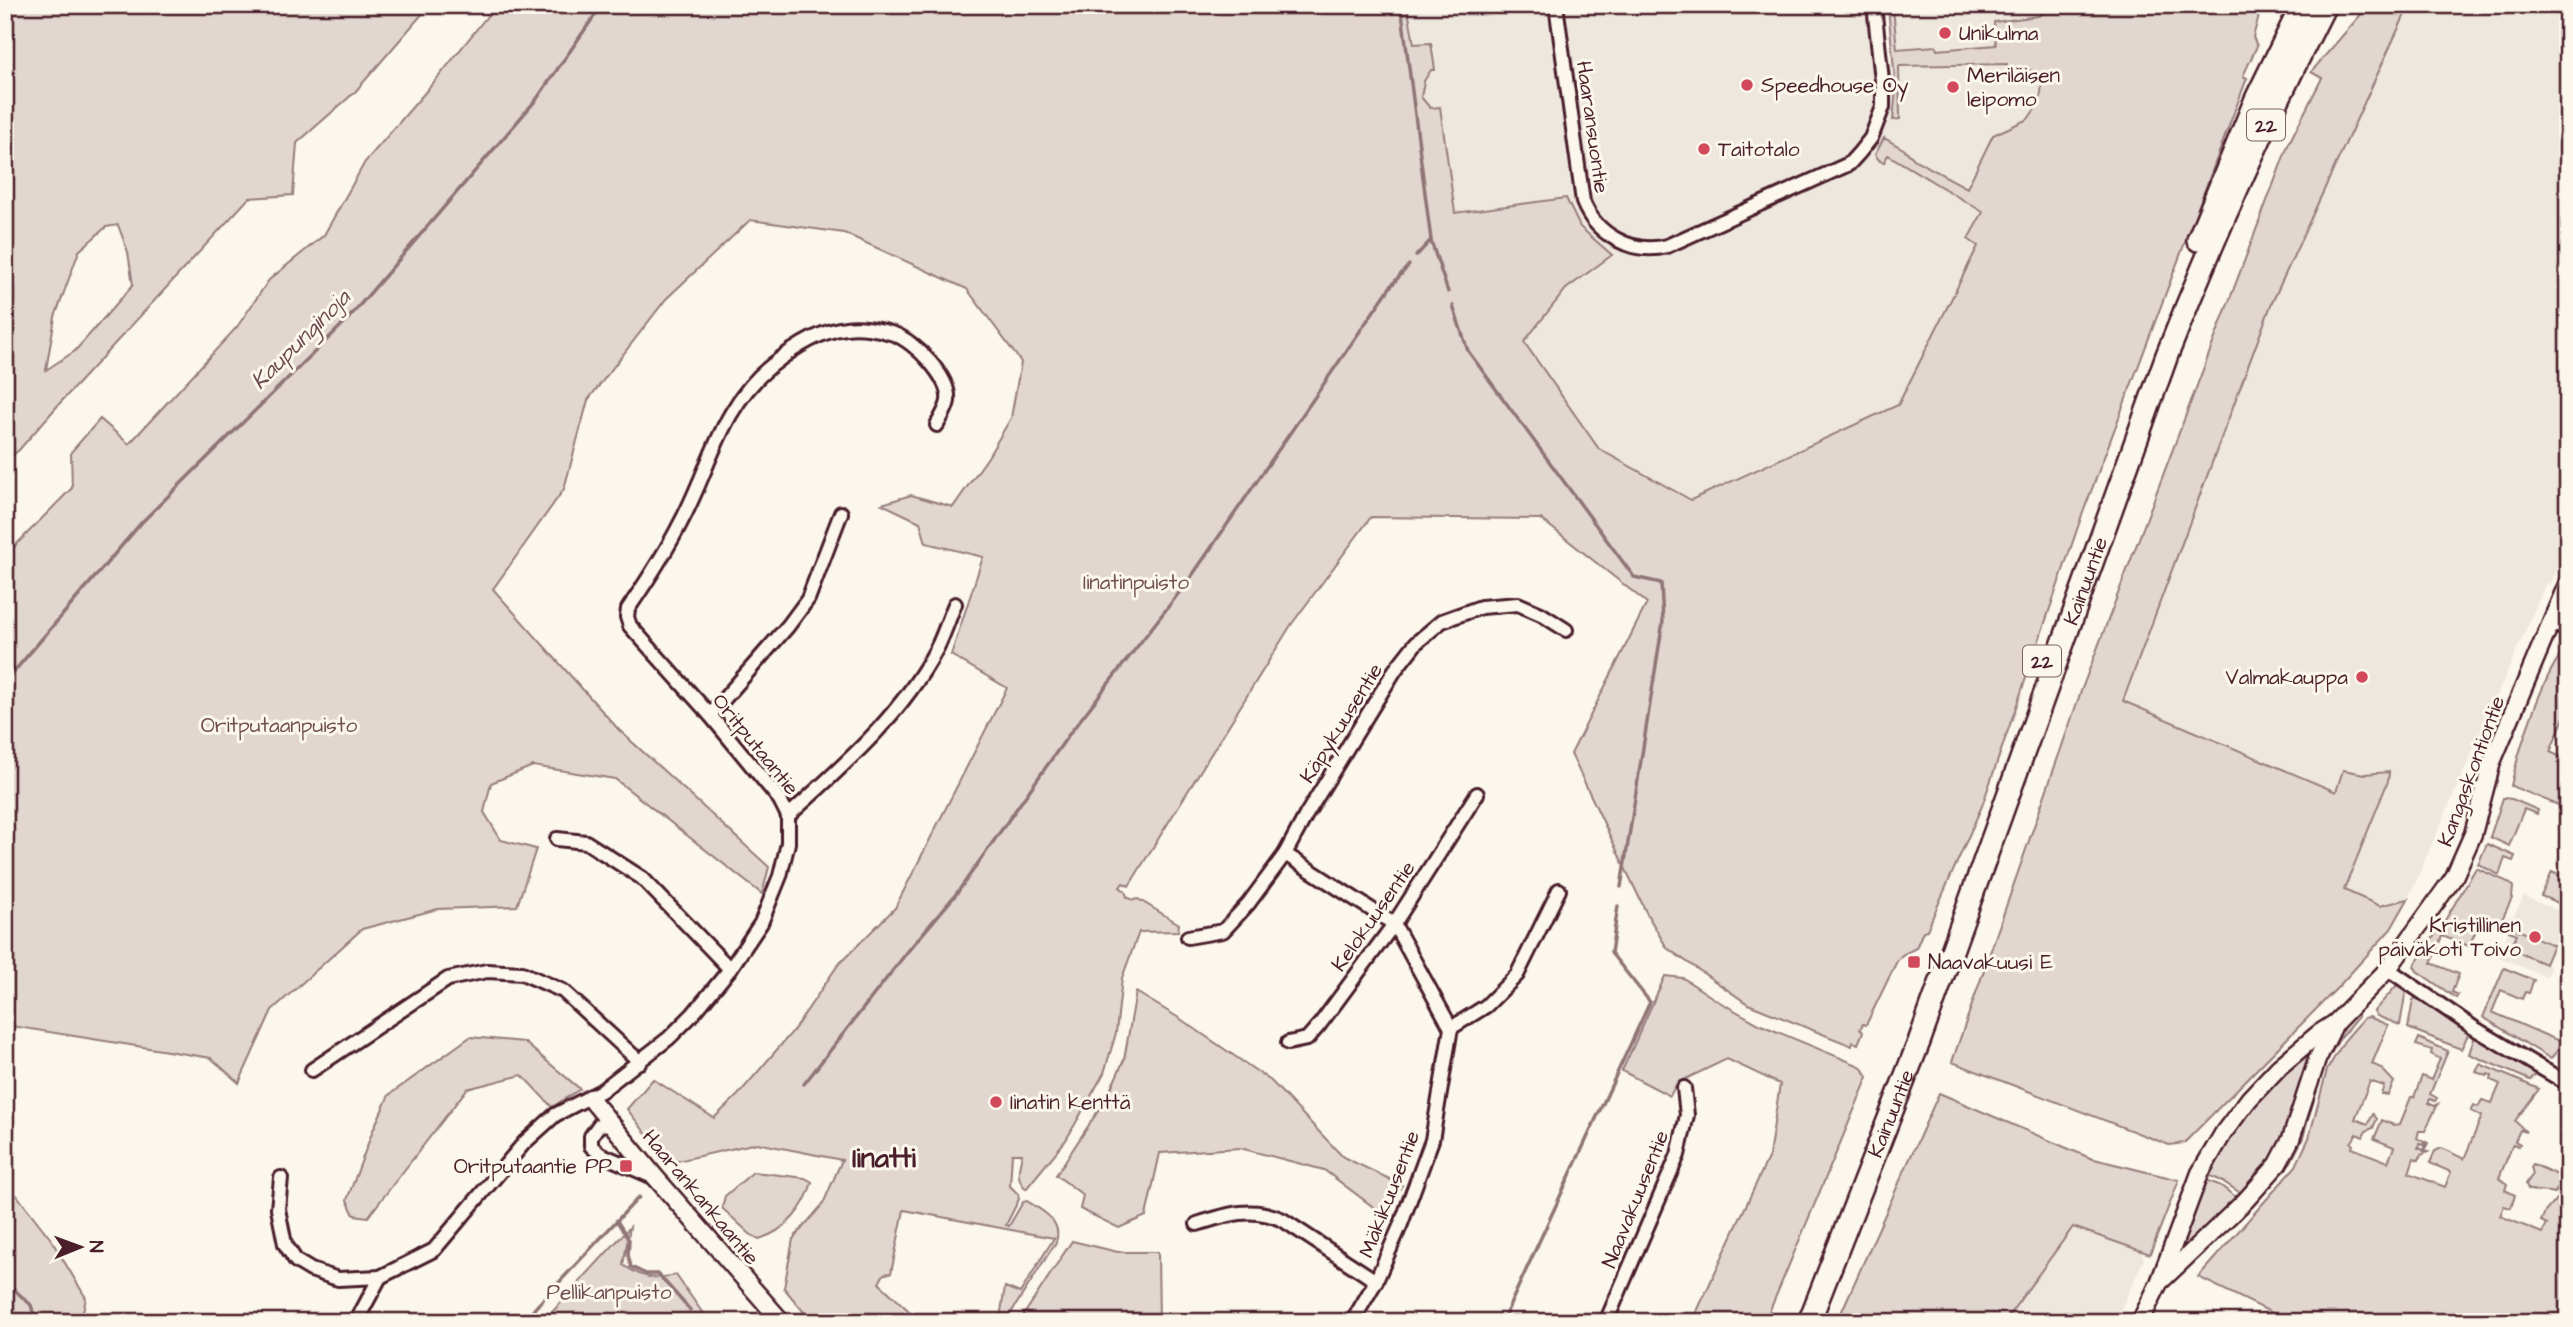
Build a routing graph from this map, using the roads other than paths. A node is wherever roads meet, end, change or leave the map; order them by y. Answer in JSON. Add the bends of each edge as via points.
{"nodes":[{"id":1,"x":1556,"y":5,"type":"edge"},
{"id":2,"x":1874,"y":5,"type":"edge"},
{"id":3,"x":2301,"y":5,"type":"edge"},
{"id":4,"x":2325,"y":5,"type":"edge"},
{"id":5,"x":937,"y":425,"type":"dead end"},
{"id":6,"x":841,"y":513,"type":"dead end"},
{"id":7,"x":2568,"y":582,"type":"edge"},
{"id":8,"x":955,"y":604,"type":"dead end"},
{"id":9,"x":2550,"y":623,"type":"junction"},
{"id":10,"x":1566,"y":630,"type":"dead end"},
{"id":11,"x":2568,"y":630,"type":"edge"},
{"id":12,"x":710,"y":715,"type":"junction"},
{"id":13,"x":1477,"y":794,"type":"dead end"},
{"id":14,"x":788,"y":816,"type":"junction"},
{"id":15,"x":556,"y":839,"type":"dead end"},
{"id":16,"x":1285,"y":854,"type":"junction"},
{"id":17,"x":1559,"y":890,"type":"dead end"},
{"id":18,"x":1394,"y":924,"type":"junction"},
{"id":19,"x":1188,"y":937,"type":"dead end"},
{"id":20,"x":730,"y":969,"type":"junction"},
{"id":21,"x":2388,"y":969,"type":"junction"},
{"id":22,"x":2335,"y":1023,"type":"junction"},
{"id":23,"x":1451,"y":1028,"type":"junction"},
{"id":24,"x":1288,"y":1043,"type":"dead end"},
{"id":25,"x":640,"y":1062,"type":"junction"},
{"id":26,"x":312,"y":1070,"type":"dead end"},
{"id":27,"x":2568,"y":1084,"type":"edge"},
{"id":28,"x":1684,"y":1088,"type":"dead end"},
{"id":29,"x":590,"y":1098,"type":"junction"},
{"id":30,"x":611,"y":1124,"type":"junction"},
{"id":31,"x":281,"y":1178,"type":"dead end"},
{"id":32,"x":656,"y":1178,"type":"junction"},
{"id":33,"x":1197,"y":1224,"type":"dead end"},
{"id":34,"x":380,"y":1277,"type":"junction"},
{"id":35,"x":1376,"y":1281,"type":"junction"},
{"id":36,"x":2159,"y":1283,"type":"junction"},
{"id":37,"x":356,"y":1322,"type":"edge"},
{"id":38,"x":782,"y":1322,"type":"edge"},
{"id":39,"x":1352,"y":1322,"type":"edge"},
{"id":40,"x":1606,"y":1322,"type":"edge"},
{"id":41,"x":1794,"y":1322,"type":"edge"},
{"id":42,"x":1809,"y":1322,"type":"edge"},
{"id":43,"x":2140,"y":1322,"type":"edge"}],
"edges":[{"from":1,"to":2,"type":"street","name":"Haaransuontie","via":[[1583,202],[1588,214],[1611,235],[1628,246],[1647,250],[1667,246],[1849,164],[1871,138],[1883,107]]},
{"from":3,"to":41,"type":"highway","name":"Kainuuntie","number":"22","via":[[2251,111],[2153,355],[1906,1041]]},
{"from":4,"to":42,"type":"highway","name":"Kainuuntie","number":"22","via":[[2209,247],[1919,1042]]},
{"from":5,"to":12,"type":"street","name":"Oritputaantie","via":[[948,401],[943,377],[915,347],[876,329],[846,327],[812,338],[765,371],[736,402],[682,522],[627,617],[630,626]]},
{"from":6,"to":12,"type":"street","via":[[808,599]]},
{"from":7,"to":9,"type":"street","name":"Kangaskontiontie"},
{"from":8,"to":14,"type":"street","via":[[937,648],[894,714]]},
{"from":9,"to":11,"type":"street"},
{"from":9,"to":21,"type":"street","name":"Kangaskontiontie","via":[[2492,762],[2473,834],[2454,877]]},
{"from":10,"to":16,"type":"street","name":"Käpykuusentie","via":[[1518,604],[1481,607],[1442,621],[1416,643],[1395,670]]},
{"from":12,"to":14,"type":"street","name":"Oritputaantie"},
{"from":13,"to":18,"type":"street","name":"Kelokuusentie"},
{"from":14,"to":20,"type":"street","name":"Oritputaantie","via":[[788,843],[780,876],[761,923]]},
{"from":15,"to":20,"type":"street","via":[[586,842],[642,878]]},
{"from":16,"to":18,"type":"street"},
{"from":16,"to":19,"type":"street","name":"Käpykuusentie","via":[[1223,931]]},
{"from":17,"to":23,"type":"street","via":[[1517,975],[1486,1006]]},
{"from":18,"to":23,"type":"street"},
{"from":18,"to":24,"type":"street","name":"Kelokuusentie","via":[[1307,1039]]},
{"from":20,"to":25,"type":"street","name":"Oritputaantie","via":[[693,1014]]},
{"from":21,"to":22,"type":"street","name":"Kangaskontiontie"},
{"from":21,"to":27,"type":"street"},
{"from":22,"to":36,"type":"street","name":"Kangaskontiontie","via":[[2278,1164]]},
{"from":22,"to":36,"type":"street","name":"Kangaskontiontie","via":[[2279,1068],[2224,1132],[2200,1173]]},
{"from":23,"to":35,"type":"street","name":"Mäkikuusentie","via":[[1432,1140]]},
{"from":25,"to":26,"type":"street","via":[[563,991],[522,973],[487,971],[448,979]]},
{"from":25,"to":29,"type":"street","name":"Oritputaantie"},
{"from":28,"to":40,"type":"street","name":"Naavakuusentie","via":[[1687,1115],[1678,1155]]},
{"from":29,"to":30,"type":"street","name":"Haarankankaantie"},
{"from":29,"to":34,"type":"street","name":"Oritputaantie","via":[[555,1115],[524,1143],[434,1250]]},
{"from":30,"to":32,"type":"street","name":"Haarankankaantie"},
{"from":30,"to":32,"type":"street","via":[[599,1125],[591,1136],[591,1146]]},
{"from":31,"to":34,"type":"street","name":"Oritputaantie","via":[[280,1227],[296,1261],[338,1279]]},
{"from":32,"to":38,"type":"street","name":"Haarankankaantie"},
{"from":33,"to":35,"type":"street","via":[[1225,1215],[1268,1213]]},
{"from":34,"to":37,"type":"street"},
{"from":35,"to":39,"type":"street","name":"Mäkikuusentie"},
{"from":36,"to":43,"type":"street","name":"Kangaskontiontie"}]}
